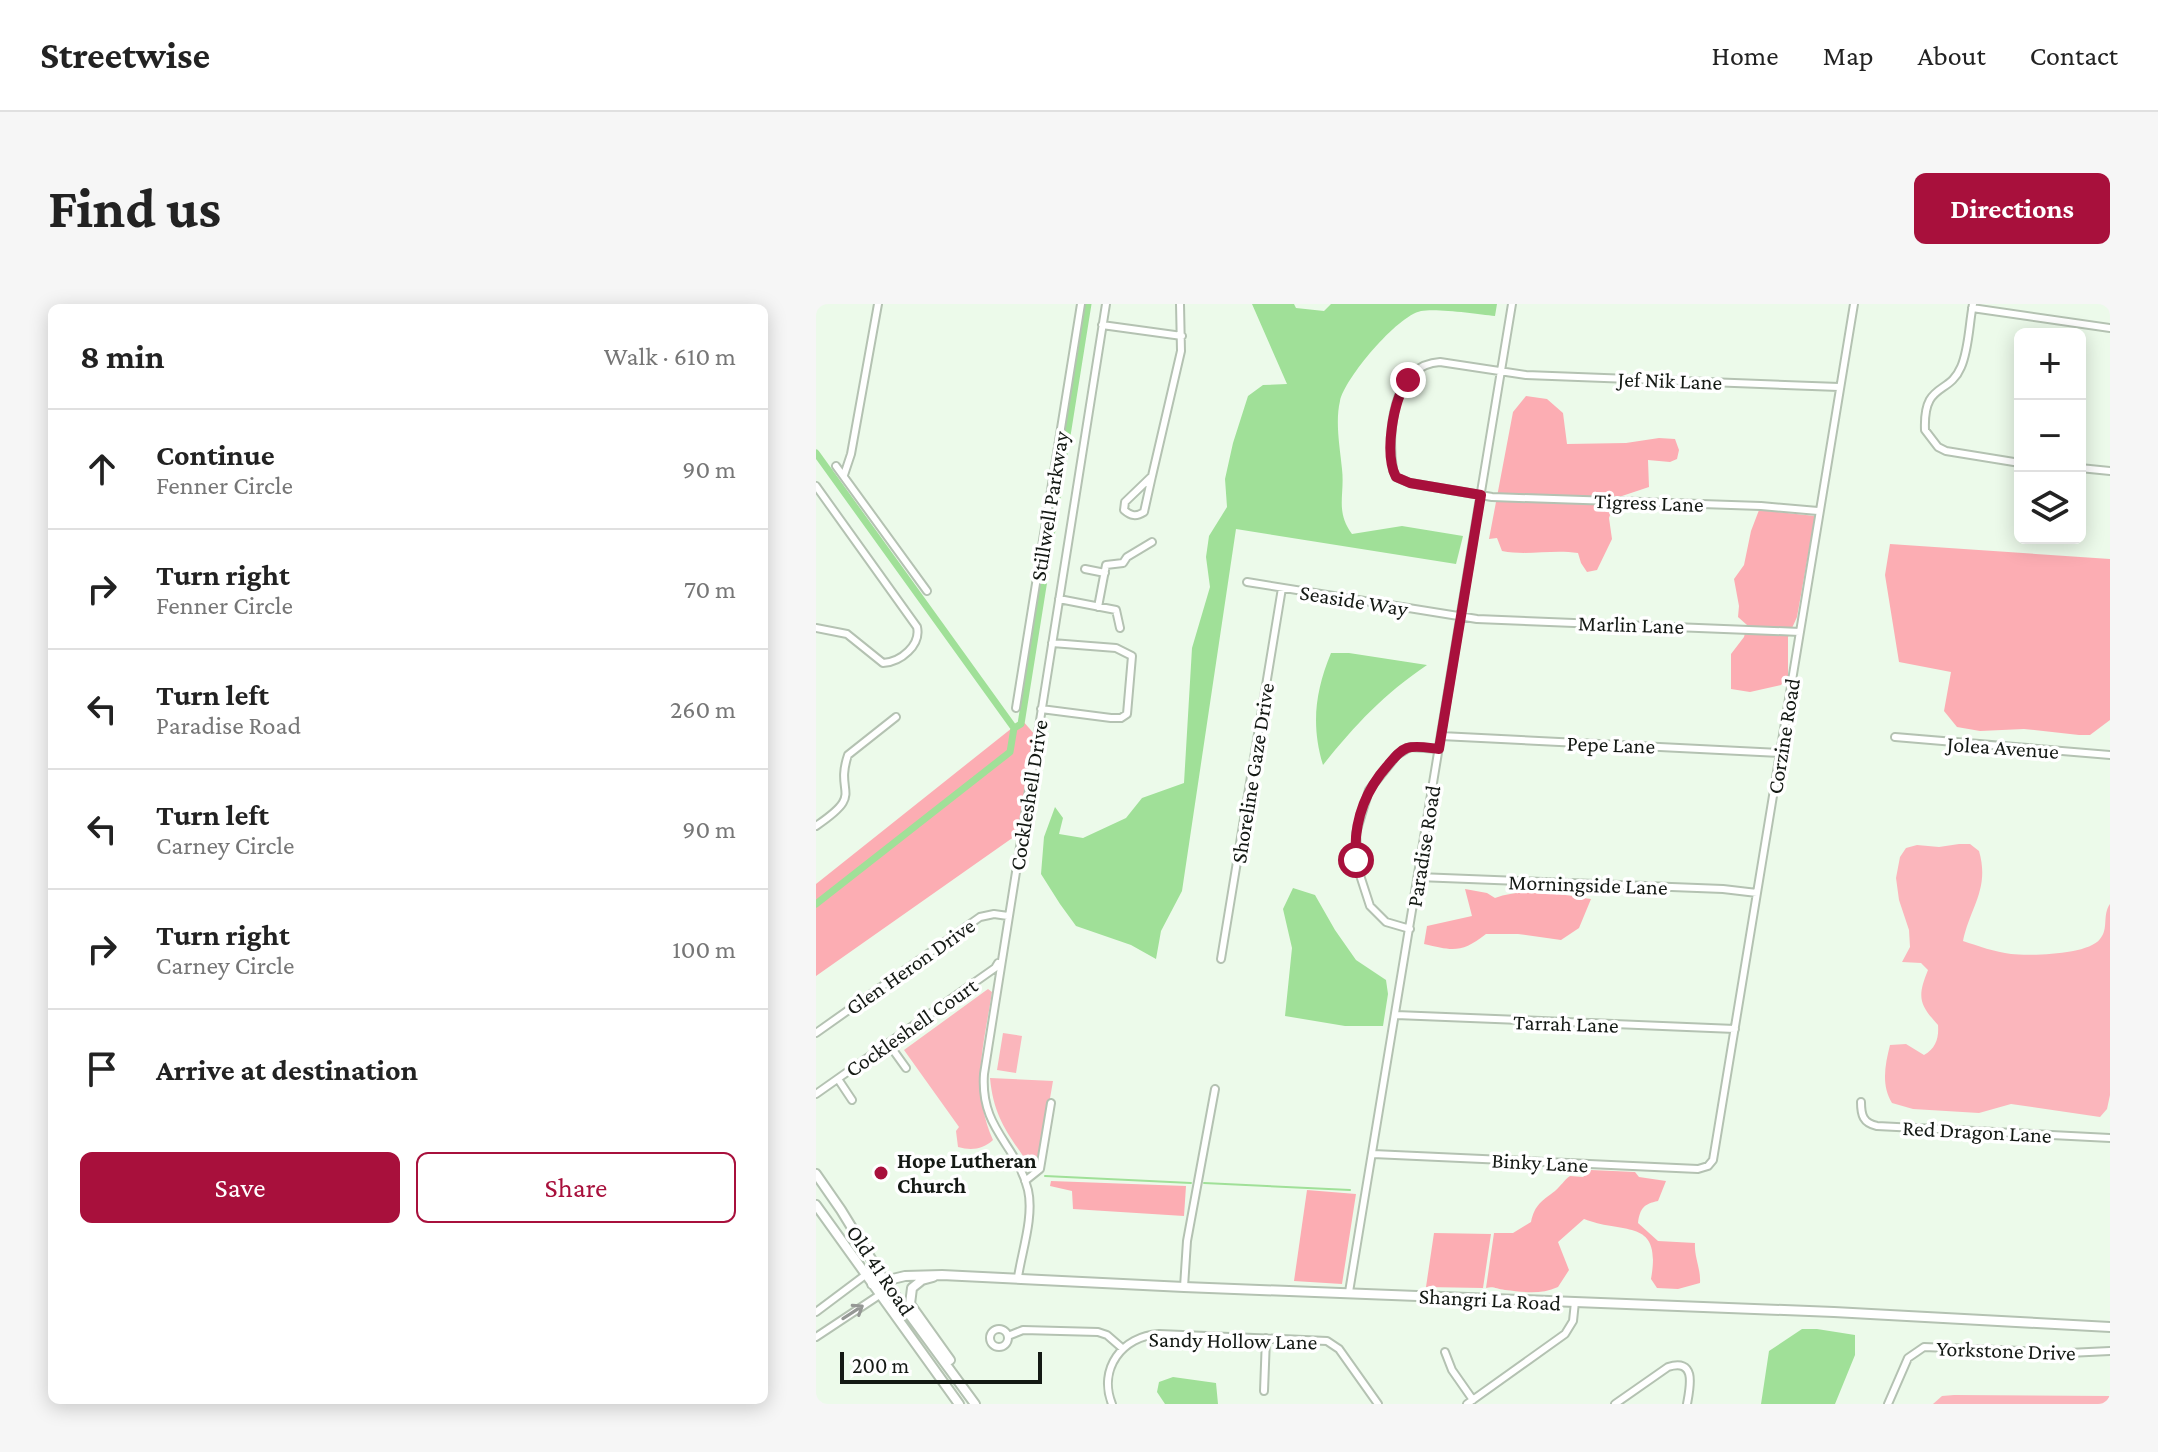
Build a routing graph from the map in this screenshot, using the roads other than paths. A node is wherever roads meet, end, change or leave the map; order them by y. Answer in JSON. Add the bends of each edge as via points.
{"nodes":[{"id":1,"x":878,"y":304,"type":"edge"},
{"id":2,"x":1081,"y":304,"type":"edge"},
{"id":3,"x":1106,"y":304,"type":"edge"},
{"id":4,"x":1180,"y":304,"type":"edge"},
{"id":5,"x":1512,"y":304,"type":"edge"},
{"id":6,"x":1854,"y":304,"type":"edge"},
{"id":7,"x":1972,"y":306,"type":"edge"},
{"id":8,"x":1102,"y":325,"type":"junction"},
{"id":9,"x":2110,"y":328,"type":"edge"},
{"id":10,"x":1182,"y":336,"type":"junction"},
{"id":11,"x":1501,"y":372,"type":"junction"},
{"id":12,"x":1839,"y":387,"type":"junction"},
{"id":13,"x":2014,"y":462,"type":"edge"},
{"id":14,"x":836,"y":466,"type":"dead end"},
{"id":15,"x":2086,"y":469,"type":"edge"},
{"id":16,"x":2110,"y":471,"type":"edge"},
{"id":17,"x":844,"y":475,"type":"junction"},
{"id":18,"x":1152,"y":476,"type":"junction"},
{"id":19,"x":816,"y":486,"type":"edge"},
{"id":20,"x":1481,"y":495,"type":"junction"},
{"id":21,"x":1818,"y":511,"type":"junction"},
{"id":22,"x":1152,"y":542,"type":"dead end"},
{"id":23,"x":1085,"y":569,"type":"dead end"},
{"id":24,"x":1105,"y":573,"type":"junction"},
{"id":25,"x":1247,"y":582,"type":"dead end"},
{"id":26,"x":1282,"y":588,"type":"junction"},
{"id":27,"x":927,"y":591,"type":"dead end"},
{"id":28,"x":1059,"y":599,"type":"junction"},
{"id":29,"x":1098,"y":607,"type":"junction"},
{"id":30,"x":1461,"y":617,"type":"junction"},
{"id":31,"x":816,"y":628,"type":"edge"},
{"id":32,"x":1120,"y":628,"type":"dead end"},
{"id":33,"x":1800,"y":632,"type":"junction"},
{"id":34,"x":1052,"y":643,"type":"junction"},
{"id":35,"x":1016,"y":708,"type":"dead end"},
{"id":36,"x":1041,"y":709,"type":"junction"},
{"id":37,"x":896,"y":717,"type":"dead end"},
{"id":38,"x":1441,"y":736,"type":"junction"},
{"id":39,"x":1895,"y":737,"type":"dead end"},
{"id":40,"x":1439,"y":749,"type":"junction"},
{"id":41,"x":1780,"y":753,"type":"junction"},
{"id":42,"x":2110,"y":755,"type":"edge"},
{"id":43,"x":816,"y":826,"type":"edge"},
{"id":44,"x":1418,"y":877,"type":"junction"},
{"id":45,"x":1757,"y":893,"type":"junction"},
{"id":46,"x":1008,"y":916,"type":"junction"},
{"id":47,"x":1410,"y":929,"type":"junction"},
{"id":48,"x":1001,"y":957,"type":"junction"},
{"id":49,"x":1221,"y":959,"type":"dead end"},
{"id":50,"x":1396,"y":1015,"type":"junction"},
{"id":51,"x":1735,"y":1029,"type":"junction"},
{"id":52,"x":816,"y":1033,"type":"edge"},
{"id":53,"x":888,"y":1043,"type":"junction"},
{"id":54,"x":906,"y":1068,"type":"dead end"},
{"id":55,"x":838,"y":1079,"type":"junction"},
{"id":56,"x":1215,"y":1089,"type":"dead end"},
{"id":57,"x":816,"y":1094,"type":"edge"},
{"id":58,"x":852,"y":1100,"type":"dead end"},
{"id":59,"x":1861,"y":1102,"type":"dead end"},
{"id":60,"x":1051,"y":1103,"type":"dead end"},
{"id":61,"x":2110,"y":1138,"type":"edge"},
{"id":62,"x":1373,"y":1154,"type":"junction"},
{"id":63,"x":1708,"y":1166,"type":"joint"},
{"id":64,"x":816,"y":1174,"type":"edge"},
{"id":65,"x":1025,"y":1181,"type":"junction"},
{"id":66,"x":816,"y":1205,"type":"edge"},
{"id":67,"x":876,"y":1267,"type":"junction"},
{"id":68,"x":865,"y":1275,"type":"junction"},
{"id":69,"x":942,"y":1275,"type":"junction"},
{"id":70,"x":1018,"y":1277,"type":"junction"},
{"id":71,"x":872,"y":1284,"type":"junction"},
{"id":72,"x":887,"y":1284,"type":"junction"},
{"id":73,"x":1184,"y":1287,"type":"junction"},
{"id":74,"x":1349,"y":1292,"type":"junction"},
{"id":75,"x":881,"y":1294,"type":"junction"},
{"id":76,"x":1575,"y":1302,"type":"junction"},
{"id":77,"x":816,"y":1312,"type":"edge"},
{"id":78,"x":2110,"y":1327,"type":"edge"},
{"id":79,"x":1008,"y":1336,"type":"dead end"},
{"id":80,"x":816,"y":1337,"type":"edge"},
{"id":81,"x":1266,"y":1338,"type":"junction"},
{"id":82,"x":1122,"y":1348,"type":"junction"},
{"id":83,"x":2110,"y":1351,"type":"edge"},
{"id":84,"x":1445,"y":1352,"type":"dead end"},
{"id":85,"x":965,"y":1389,"type":"junction"},
{"id":86,"x":1264,"y":1391,"type":"dead end"},
{"id":87,"x":1470,"y":1402,"type":"edge"},
{"id":88,"x":959,"y":1404,"type":"edge"},
{"id":89,"x":975,"y":1404,"type":"edge"},
{"id":90,"x":1112,"y":1404,"type":"edge"},
{"id":91,"x":1378,"y":1404,"type":"edge"},
{"id":92,"x":1615,"y":1404,"type":"edge"},
{"id":93,"x":1687,"y":1404,"type":"edge"},
{"id":94,"x":1888,"y":1404,"type":"edge"}],
"edges":[{"from":1,"to":17,"type":"street"},
{"from":2,"to":35,"type":"street","name":"Stillwell Parkway"},
{"from":3,"to":8,"type":"street","name":"Cockleshell Drive"},
{"from":4,"to":10,"type":"street"},
{"from":5,"to":11,"type":"street","name":"Paradise Road"},
{"from":6,"to":12,"type":"street","name":"Corzine Road"},
{"from":7,"to":9,"type":"street"},
{"from":7,"to":13,"type":"street","via":[[1961,366],[1930,398],[1925,430],[1946,451]]},
{"from":8,"to":10,"type":"street"},
{"from":8,"to":28,"type":"street","name":"Cockleshell Drive"},
{"from":10,"to":18,"type":"street"},
{"from":11,"to":12,"type":"street","name":"Jef Nik Lane"},
{"from":11,"to":20,"type":"street","name":"Paradise Road"},
{"from":11,"to":20,"type":"street","name":"Jef Nik Lane","via":[[1425,364],[1403,386],[1395,407],[1396,477]]},
{"from":12,"to":21,"type":"street","name":"Corzine Road"},
{"from":14,"to":17,"type":"street"},
{"from":15,"to":16,"type":"street"},
{"from":17,"to":27,"type":"street"},
{"from":18,"to":18,"type":"street","via":[[1144,512],[1130,515],[1125,502]]},
{"from":19,"to":31,"type":"street","via":[[919,636],[894,661],[883,663],[847,634]]},
{"from":20,"to":21,"type":"street","name":"Tigress Lane"},
{"from":20,"to":30,"type":"street","name":"Paradise Road"},
{"from":21,"to":33,"type":"street","name":"Corzine Road"},
{"from":22,"to":24,"type":"street","via":[[1123,563],[1106,565]]},
{"from":23,"to":24,"type":"street"},
{"from":24,"to":29,"type":"street"},
{"from":25,"to":26,"type":"street","name":"Seaside Way"},
{"from":26,"to":30,"type":"street","name":"Seaside Way"},
{"from":26,"to":49,"type":"street","name":"Shoreline Gaze Drive"},
{"from":28,"to":29,"type":"street"},
{"from":28,"to":34,"type":"street","name":"Cockleshell Drive"},
{"from":29,"to":32,"type":"street","via":[[1116,610]]},
{"from":30,"to":33,"type":"street","name":"Marlin Lane"},
{"from":30,"to":38,"type":"street","name":"Paradise Road"},
{"from":33,"to":41,"type":"street","name":"Corzine Road"},
{"from":34,"to":36,"type":"street","name":"Cockleshell Drive"},
{"from":34,"to":36,"type":"street","via":[[1116,648],[1132,656],[1127,714],[1121,718]]},
{"from":36,"to":46,"type":"street","name":"Cockleshell Drive"},
{"from":37,"to":43,"type":"street","via":[[848,755],[844,803]]},
{"from":38,"to":40,"type":"street","name":"Paradise Road"},
{"from":38,"to":41,"type":"street","name":"Pepe Lane"},
{"from":39,"to":42,"type":"street","name":"Jolea Avenue"},
{"from":40,"to":44,"type":"street","name":"Paradise Road"},
{"from":40,"to":47,"type":"street","via":[[1410,747],[1397,755],[1369,790],[1356,833],[1358,869],[1373,912]]},
{"from":41,"to":45,"type":"street","name":"Corzine Road"},
{"from":44,"to":45,"type":"street","name":"Morningside Lane"},
{"from":44,"to":47,"type":"street","name":"Paradise Road"},
{"from":45,"to":51,"type":"street","name":"Corzine Road"},
{"from":46,"to":48,"type":"street","name":"Cockleshell Drive"},
{"from":46,"to":52,"type":"street","name":"Glen Heron Drive","via":[[980,917]]},
{"from":47,"to":50,"type":"street","name":"Paradise Road"},
{"from":48,"to":53,"type":"street","name":"Cockleshell Court","via":[[995,968]]},
{"from":48,"to":65,"type":"street","name":"Cockleshell Drive","via":[[983,1090],[992,1125]]},
{"from":50,"to":51,"type":"street","name":"Tarrah Lane"},
{"from":50,"to":62,"type":"street","name":"Paradise Road"},
{"from":51,"to":63,"type":"street","name":"Corzine Road","via":[[1716,1153]]},
{"from":53,"to":54,"type":"street"},
{"from":53,"to":55,"type":"street","name":"Cockleshell Court"},
{"from":55,"to":57,"type":"street","name":"Cockleshell Court"},
{"from":55,"to":58,"type":"street"},
{"from":56,"to":73,"type":"street","via":[[1187,1241]]},
{"from":59,"to":61,"type":"street","name":"Red Dragon Lane","via":[[1861,1115],[1877,1126]]},
{"from":60,"to":65,"type":"street","via":[[1040,1169]]},
{"from":62,"to":63,"type":"street","name":"Binky Lane"},
{"from":62,"to":74,"type":"street","name":"Paradise Road"},
{"from":64,"to":67,"type":"street","name":"Old 41 Road"},
{"from":65,"to":70,"type":"street","name":"Cockleshell Drive","via":[[1029,1210]]},
{"from":66,"to":68,"type":"street","name":"Old 41 Road"},
{"from":67,"to":68,"type":"street"},
{"from":67,"to":72,"type":"street","name":"Old 41 Road"},
{"from":68,"to":71,"type":"street","name":"Old 41 Road"},
{"from":68,"to":77,"type":"street"},
{"from":69,"to":70,"type":"street","name":"Shangri La Road"},
{"from":69,"to":72,"type":"street","name":"Shangri La Road","via":[[905,1276]]},
{"from":69,"to":85,"type":"street","via":[[916,1283],[910,1304],[957,1369]]},
{"from":70,"to":73,"type":"street","name":"Shangri La Road"},
{"from":71,"to":72,"type":"street","name":"Shangri La Road"},
{"from":71,"to":75,"type":"street","name":"Old 41 Road"},
{"from":72,"to":75,"type":"street"},
{"from":72,"to":85,"type":"street","name":"Old 41 Road"},
{"from":73,"to":74,"type":"street","name":"Shangri La Road"},
{"from":74,"to":76,"type":"street","name":"Shangri La Road"},
{"from":80,"to":75,"type":"street","one_way":true},
{"from":75,"to":88,"type":"street","name":"Old 41 Road"},
{"from":76,"to":78,"type":"street","name":"Shangri La Road"},
{"from":76,"to":87,"type":"street","via":[[1565,1334]]},
{"from":79,"to":82,"type":"street","via":[[1023,1330],[1098,1332]]},
{"from":81,"to":82,"type":"street","name":"Sandy Hollow Lane","via":[[1151,1334]]},
{"from":81,"to":86,"type":"street"},
{"from":81,"to":91,"type":"street","name":"Sandy Hollow Lane","via":[[1334,1345]]},
{"from":82,"to":90,"type":"street","name":"Sandy Hollow Lane","via":[[1108,1377]]},
{"from":83,"to":94,"type":"street","name":"Yorkstone Drive","via":[[1924,1347],[1908,1358]]},
{"from":84,"to":87,"type":"street"},
{"from":85,"to":89,"type":"street","name":"Old 41 Road"},
{"from":92,"to":93,"type":"street","via":[[1675,1365],[1689,1372]]}]}
